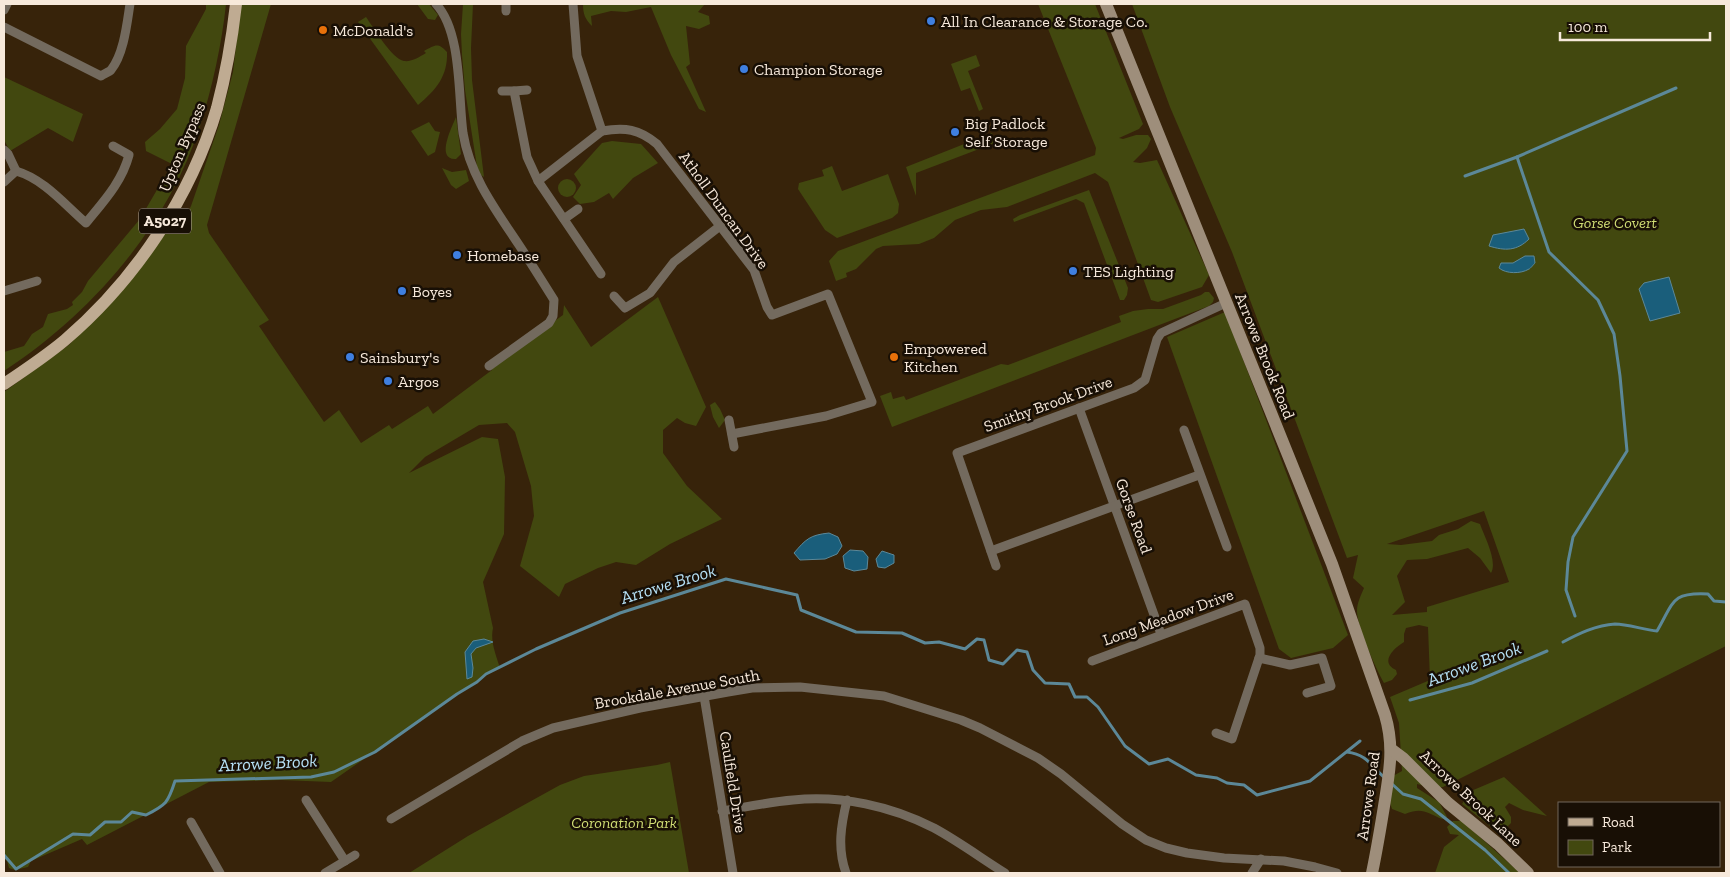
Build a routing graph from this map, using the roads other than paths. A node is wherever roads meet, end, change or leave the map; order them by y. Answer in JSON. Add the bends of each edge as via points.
{"nodes":[{"id":1,"x":7,"y":4,"type":"edge"},
{"id":2,"x":130,"y":4,"type":"edge"},
{"id":3,"x":236,"y":4,"type":"edge"},
{"id":4,"x":436,"y":4,"type":"edge"},
{"id":5,"x":573,"y":4,"type":"edge"},
{"id":6,"x":1106,"y":4,"type":"edge"},
{"id":7,"x":4,"y":10,"type":"edge"},
{"id":8,"x":4,"y":27,"type":"edge"},
{"id":9,"x":527,"y":90,"type":"dead end"},
{"id":10,"x":502,"y":91,"type":"dead end"},
{"id":11,"x":514,"y":91,"type":"junction"},
{"id":12,"x":602,"y":131,"type":"junction"},
{"id":13,"x":113,"y":146,"type":"dead end"},
{"id":14,"x":4,"y":150,"type":"edge"},
{"id":15,"x":16,"y":171,"type":"junction"},
{"id":16,"x":4,"y":182,"type":"edge"},
{"id":17,"x":538,"y":182,"type":"junction"},
{"id":18,"x":578,"y":209,"type":"dead end"},
{"id":19,"x":564,"y":219,"type":"junction"},
{"id":20,"x":720,"y":226,"type":"junction"},
{"id":21,"x":601,"y":274,"type":"dead end"},
{"id":22,"x":37,"y":281,"type":"dead end"},
{"id":23,"x":4,"y":291,"type":"edge"},
{"id":24,"x":614,"y":296,"type":"dead end"},
{"id":25,"x":1226,"y":303,"type":"junction"},
{"id":26,"x":489,"y":366,"type":"dead end"},
{"id":27,"x":4,"y":384,"type":"edge"},
{"id":28,"x":1079,"y":408,"type":"junction"},
{"id":29,"x":729,"y":420,"type":"dead end"},
{"id":30,"x":1184,"y":430,"type":"dead end"},
{"id":31,"x":732,"y":434,"type":"junction"},
{"id":32,"x":734,"y":447,"type":"dead end"},
{"id":33,"x":1199,"y":475,"type":"junction"},
{"id":34,"x":1114,"y":506,"type":"junction"},
{"id":35,"x":1227,"y":547,"type":"dead end"},
{"id":36,"x":990,"y":551,"type":"junction"},
{"id":37,"x":996,"y":566,"type":"dead end"},
{"id":38,"x":1161,"y":634,"type":"junction"},
{"id":39,"x":1259,"y":658,"type":"junction"},
{"id":40,"x":1092,"y":660,"type":"dead end"},
{"id":41,"x":1307,"y":693,"type":"dead end"},
{"id":42,"x":704,"y":696,"type":"junction"},
{"id":43,"x":1388,"y":723,"type":"joint"},
{"id":44,"x":1216,"y":733,"type":"dead end"},
{"id":45,"x":1391,"y":749,"type":"junction"},
{"id":46,"x":306,"y":800,"type":"dead end"},
{"id":47,"x":846,"y":800,"type":"junction"},
{"id":48,"x":722,"y":811,"type":"junction"},
{"id":49,"x":391,"y":819,"type":"dead end"},
{"id":50,"x":191,"y":822,"type":"dead end"},
{"id":51,"x":355,"y":855,"type":"dead end"},
{"id":52,"x":1261,"y":859,"type":"junction"},
{"id":53,"x":345,"y":861,"type":"junction"},
{"id":54,"x":220,"y":873,"type":"edge"},
{"id":55,"x":325,"y":873,"type":"edge"},
{"id":56,"x":733,"y":873,"type":"edge"},
{"id":57,"x":846,"y":873,"type":"edge"},
{"id":58,"x":1005,"y":873,"type":"edge"},
{"id":59,"x":1252,"y":873,"type":"edge"},
{"id":60,"x":1337,"y":873,"type":"edge"},
{"id":61,"x":1372,"y":873,"type":"edge"},
{"id":62,"x":1528,"y":873,"type":"edge"}],
"edges":[{"from":1,"to":7,"type":"street"},
{"from":2,"to":8,"type":"street","via":[[125,38],[116,60],[110,70],[100,76]]},
{"from":3,"to":27,"type":"main road","name":"Upton Bypass","number":"A5027","via":[[216,109],[181,195],[155,238],[126,278],[87,320],[64,341]]},
{"from":4,"to":26,"type":"street","via":[[451,29],[467,155],[489,200],[554,300],[549,323]]},
{"from":5,"to":12,"type":"street","via":[[577,56]]},
{"from":6,"to":25,"type":"street","name":"Arrowe Brook Road"},
{"from":9,"to":11,"type":"street"},
{"from":10,"to":11,"type":"street"},
{"from":11,"to":17,"type":"street","via":[[527,157]]},
{"from":12,"to":17,"type":"street"},
{"from":12,"to":20,"type":"street","name":"Atholl Duncan Drive","via":[[635,130],[658,144]]},
{"from":13,"to":15,"type":"street","via":[[129,155],[126,166],[111,192],[86,223],[40,182]]},
{"from":14,"to":15,"type":"street"},
{"from":15,"to":16,"type":"street"},
{"from":17,"to":19,"type":"street"},
{"from":18,"to":19,"type":"street"},
{"from":19,"to":21,"type":"street"},
{"from":20,"to":24,"type":"street","via":[[674,262],[650,293],[625,308]]},
{"from":20,"to":31,"type":"street","name":"Atholl Duncan Drive","via":[[754,270],[772,315],[828,294],[872,402],[826,416]]},
{"from":22,"to":23,"type":"street"},
{"from":25,"to":28,"type":"street","name":"Smithy Brook Drive","via":[[1161,333],[1148,374],[1139,385]]},
{"from":25,"to":43,"type":"street","name":"Arrowe Brook Road","via":[[1332,564]]},
{"from":28,"to":34,"type":"street","name":"Gorse Road"},
{"from":28,"to":36,"type":"street","name":"Smithy Brook Drive","via":[[957,453]]},
{"from":29,"to":31,"type":"street"},
{"from":30,"to":33,"type":"street"},
{"from":31,"to":32,"type":"street"},
{"from":33,"to":34,"type":"street"},
{"from":33,"to":35,"type":"street"},
{"from":34,"to":36,"type":"street"},
{"from":34,"to":38,"type":"street","name":"Gorse Road"},
{"from":36,"to":37,"type":"street","name":"Smithy Brook Drive"},
{"from":38,"to":39,"type":"street","name":"Long Meadow Drive","via":[[1245,604],[1260,648]]},
{"from":38,"to":40,"type":"street","name":"Long Meadow Drive"},
{"from":39,"to":41,"type":"street","via":[[1290,665],[1322,658],[1331,686]]},
{"from":39,"to":44,"type":"street","name":"Long Meadow Drive","via":[[1232,739]]},
{"from":42,"to":48,"type":"street","name":"Caulfield Drive"},
{"from":42,"to":49,"type":"street","name":"Brookdale Avenue South","via":[[553,728],[522,741]]},
{"from":42,"to":52,"type":"street","name":"Brookdale Avenue South","via":[[752,688],[791,687],[884,696],[961,720],[1025,750],[1146,840],[1187,854]]},
{"from":43,"to":45,"type":"street","name":"Arrowe Road"},
{"from":45,"to":61,"type":"street","name":"Arrowe Road","via":[[1390,774]]},
{"from":45,"to":62,"type":"street","name":"Arrowe Brook Lane"},
{"from":46,"to":53,"type":"street"},
{"from":47,"to":48,"type":"street","via":[[795,800]]},
{"from":47,"to":57,"type":"street","via":[[840,848]]},
{"from":47,"to":58,"type":"street","via":[[916,819]]},
{"from":48,"to":56,"type":"street","name":"Caulfield Drive"},
{"from":50,"to":54,"type":"street"},
{"from":51,"to":53,"type":"street"},
{"from":52,"to":59,"type":"street"},
{"from":52,"to":60,"type":"street","name":"Brookdale Avenue South"},
{"from":53,"to":55,"type":"street"}]}
